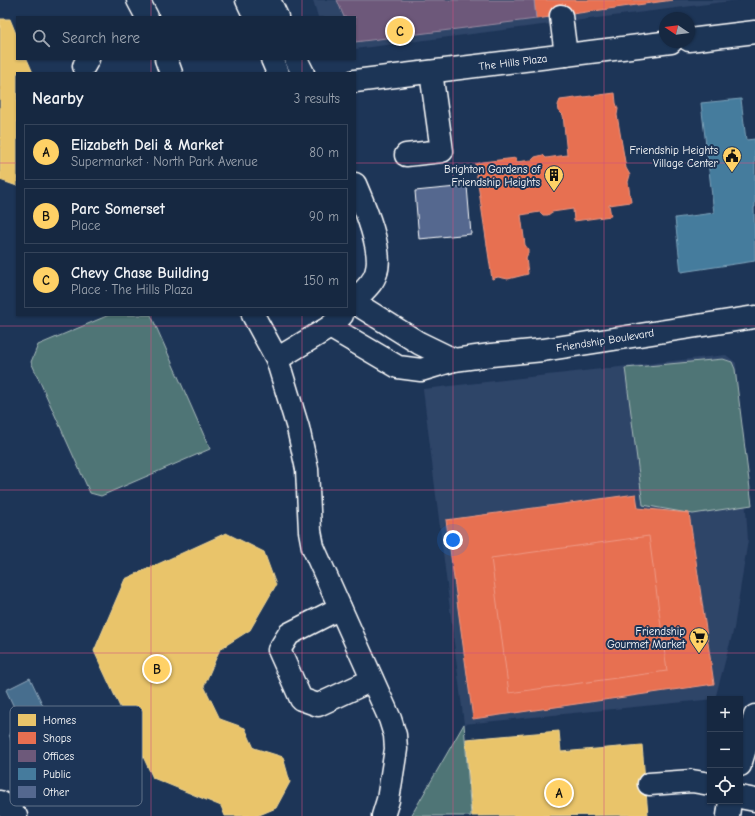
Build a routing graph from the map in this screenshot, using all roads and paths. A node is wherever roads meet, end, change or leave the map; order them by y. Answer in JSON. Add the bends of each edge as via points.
{"nodes":[{"id":1,"x":138,"y":0,"type":"edge"},
{"id":2,"x":247,"y":0,"type":"edge"},
{"id":3,"x":269,"y":0,"type":"edge"},
{"id":4,"x":146,"y":16,"type":"edge"},
{"id":5,"x":255,"y":16,"type":"edge"},
{"id":6,"x":277,"y":16,"type":"edge"},
{"id":7,"x":561,"y":16,"type":"dead end"},
{"id":8,"x":755,"y":32,"type":"edge"},
{"id":9,"x":695,"y":39,"type":"edge"},
{"id":10,"x":659,"y":43,"type":"edge"},
{"id":11,"x":566,"y":55,"type":"junction"},
{"id":12,"x":166,"y":60,"type":"edge"},
{"id":13,"x":272,"y":60,"type":"edge"},
{"id":14,"x":296,"y":60,"type":"edge"},
{"id":15,"x":172,"y":72,"type":"edge"},
{"id":16,"x":278,"y":72,"type":"edge"},
{"id":17,"x":302,"y":72,"type":"edge"},
{"id":18,"x":431,"y":72,"type":"junction"},
{"id":19,"x":356,"y":81,"type":"edge"},
{"id":20,"x":406,"y":155,"type":"dead end"},
{"id":21,"x":356,"y":186,"type":"edge"},
{"id":22,"x":356,"y":300,"type":"edge"},
{"id":23,"x":356,"y":302,"type":"edge"},
{"id":24,"x":259,"y":317,"type":"edge"},
{"id":25,"x":755,"y":317,"type":"edge"},
{"id":26,"x":336,"y":321,"type":"edge"},
{"id":27,"x":276,"y":359,"type":"junction"},
{"id":28,"x":454,"y":360,"type":"junction"},
{"id":29,"x":340,"y":608,"type":"junction"},
{"id":30,"x":372,"y":680,"type":"junction"},
{"id":31,"x":755,"y":716,"type":"edge"},
{"id":32,"x":743,"y":755,"type":"edge"},
{"id":33,"x":707,"y":783,"type":"edge"},
{"id":34,"x":648,"y":784,"type":"dead end"},
{"id":35,"x":743,"y":798,"type":"edge"},
{"id":36,"x":755,"y":800,"type":"edge"},
{"id":37,"x":0,"y":802,"type":"edge"},
{"id":38,"x":730,"y":804,"type":"edge"},
{"id":39,"x":16,"y":816,"type":"edge"},
{"id":40,"x":383,"y":816,"type":"edge"},
{"id":41,"x":728,"y":816,"type":"edge"}],
"edges":[{"from":1,"to":4,"type":"street"},
{"from":2,"to":5,"type":"street"},
{"from":3,"to":6,"type":"street"},
{"from":7,"to":11,"type":"street"},
{"from":8,"to":9,"type":"street"},
{"from":10,"to":11,"type":"street","name":"The Hills Plaza"},
{"from":11,"to":18,"type":"street","name":"The Hills Plaza"},
{"from":12,"to":15,"type":"street"},
{"from":13,"to":16,"type":"street"},
{"from":14,"to":17,"type":"street"},
{"from":18,"to":19,"type":"street","name":"The Hills Plaza"},
{"from":18,"to":20,"type":"street","via":[[442,151]]},
{"from":21,"to":22,"type":"street","via":[[377,248],[378,263],[372,282]]},
{"from":23,"to":28,"type":"street","via":[[418,344]]},
{"from":24,"to":27,"type":"street"},
{"from":25,"to":28,"type":"street","name":"Friendship Boulevard","via":[[543,350]]},
{"from":26,"to":27,"type":"street"},
{"from":26,"to":28,"type":"street","name":"Friendship Boulevard","via":[[398,367],[421,370]]},
{"from":27,"to":29,"type":"street","via":[[298,428],[307,469],[313,547]]},
{"from":29,"to":30,"type":"street"},
{"from":29,"to":30,"type":"street","via":[[289,634],[279,650],[301,699],[318,705]]},
{"from":30,"to":40,"type":"street","via":[[395,735],[396,749]]},
{"from":31,"to":32,"type":"street"},
{"from":33,"to":34,"type":"street","via":[[692,780]]},
{"from":35,"to":36,"type":"street"},
{"from":37,"to":39,"type":"street"},
{"from":38,"to":41,"type":"street"}]}
